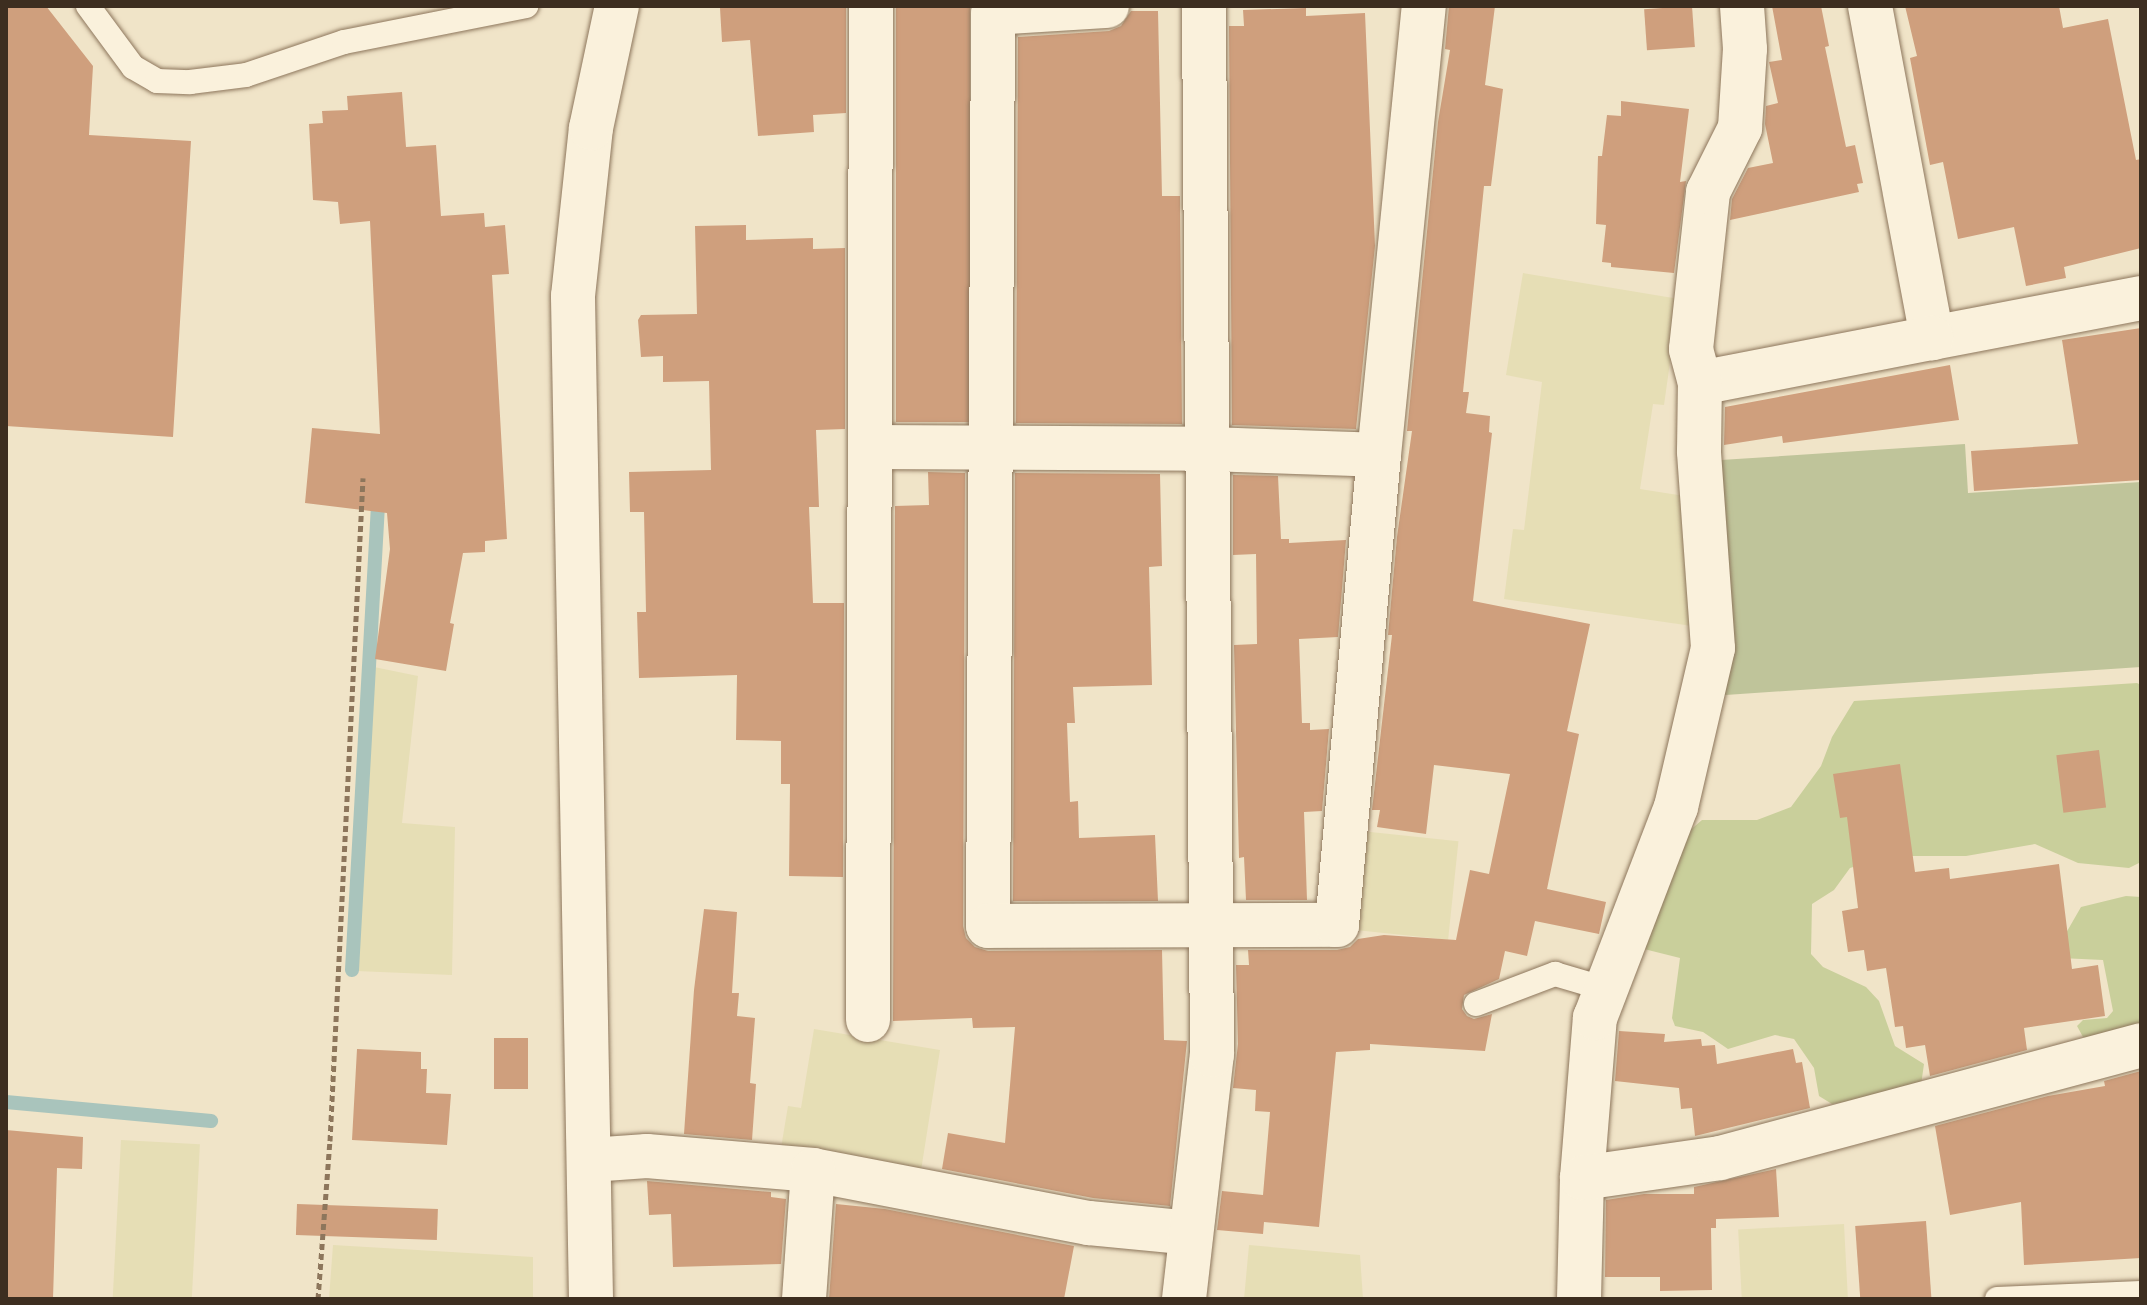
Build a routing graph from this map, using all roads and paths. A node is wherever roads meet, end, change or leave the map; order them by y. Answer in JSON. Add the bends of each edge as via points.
{"nodes":[{"id":1,"x":88,"y":6,"type":"edge"},
{"id":2,"x":526,"y":6,"type":"edge"},
{"id":3,"x":617,"y":6,"type":"edge"},
{"id":4,"x":871,"y":6,"type":"edge"},
{"id":5,"x":1107,"y":6,"type":"edge"},
{"id":6,"x":1204,"y":6,"type":"edge"},
{"id":7,"x":1424,"y":6,"type":"edge"},
{"id":8,"x":1742,"y":6,"type":"edge"},
{"id":9,"x":1870,"y":6,"type":"edge"},
{"id":10,"x":2141,"y":298,"type":"edge"},
{"id":11,"x":1932,"y":338,"type":"junction"},
{"id":12,"x":1700,"y":383,"type":"junction"},
{"id":13,"x":872,"y":447,"type":"junction"},
{"id":14,"x":988,"y":447,"type":"junction"},
{"id":15,"x":1208,"y":449,"type":"junction"},
{"id":16,"x":1379,"y":455,"type":"junction"},
{"id":17,"x":363,"y":478,"type":"dead end"},
{"id":18,"x":1211,"y":925,"type":"junction"},
{"id":19,"x":1606,"y":989,"type":"junction"},
{"id":20,"x":1476,"y":1004,"type":"dead end"},
{"id":21,"x":868,"y":1020,"type":"dead end"},
{"id":22,"x":2141,"y":1045,"type":"edge"},
{"id":23,"x":590,"y":1160,"type":"junction"},
{"id":24,"x":813,"y":1170,"type":"junction"},
{"id":25,"x":1582,"y":1178,"type":"junction"},
{"id":26,"x":1191,"y":1233,"type":"junction"},
{"id":27,"x":2141,"y":1293,"type":"edge"},
{"id":28,"x":318,"y":1299,"type":"edge"},
{"id":29,"x":591,"y":1299,"type":"edge"},
{"id":30,"x":804,"y":1299,"type":"edge"},
{"id":31,"x":1184,"y":1299,"type":"edge"},
{"id":32,"x":1579,"y":1299,"type":"edge"},
{"id":33,"x":1997,"y":1299,"type":"edge"}],
"edges":[{"from":1,"to":2,"type":"lane","via":[[133,67],[157,81],[190,82],[246,75],[344,42]]},
{"from":3,"to":23,"type":"street","via":[[591,128],[573,296]]},
{"from":4,"to":13,"type":"street"},
{"from":5,"to":14,"type":"street","via":[[993,13]]},
{"from":6,"to":15,"type":"street"},
{"from":7,"to":16,"type":"street"},
{"from":8,"to":12,"type":"street","via":[[1740,128],[1708,192],[1691,349]]},
{"from":9,"to":11,"type":"street"},
{"from":10,"to":11,"type":"street"},
{"from":11,"to":12,"type":"street"},
{"from":12,"to":19,"type":"street","via":[[1699,451],[1713,648],[1676,807]]},
{"from":13,"to":14,"type":"street"},
{"from":13,"to":21,"type":"street"},
{"from":14,"to":15,"type":"street"},
{"from":14,"to":18,"type":"street","via":[[988,926]]},
{"from":15,"to":16,"type":"street"},
{"from":15,"to":18,"type":"street"},
{"from":16,"to":18,"type":"street","via":[[1337,925]]},
{"from":17,"to":28,"type":"path"},
{"from":18,"to":26,"type":"street","via":[[1212,1055]]},
{"from":19,"to":20,"type":"lane","via":[[1555,974]]},
{"from":19,"to":25,"type":"street","via":[[1595,1018]]},
{"from":22,"to":25,"type":"street","via":[[1720,1158]]},
{"from":23,"to":24,"type":"street","via":[[647,1156]]},
{"from":23,"to":29,"type":"street"},
{"from":24,"to":26,"type":"street","via":[[1089,1223]]},
{"from":24,"to":30,"type":"street"},
{"from":25,"to":32,"type":"street"},
{"from":26,"to":31,"type":"street"},
{"from":27,"to":33,"type":"lane"}]}
